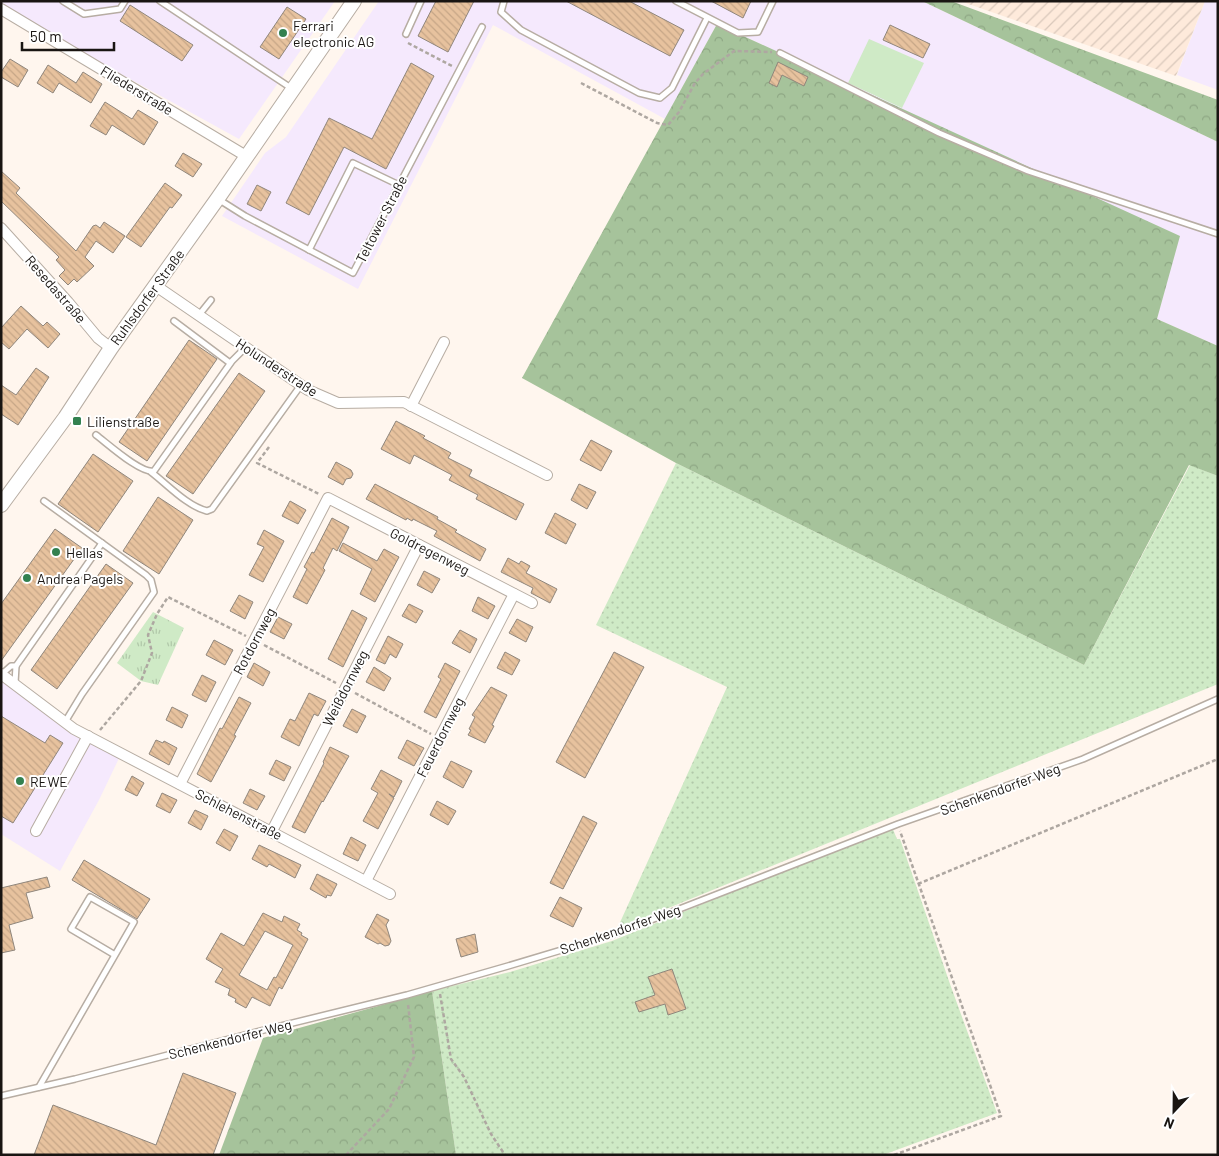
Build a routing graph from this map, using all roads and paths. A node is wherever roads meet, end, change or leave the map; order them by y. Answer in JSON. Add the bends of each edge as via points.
{"nodes":[{"id":1,"x":63,"y":1,"type":"edge"},
{"id":2,"x":125,"y":1,"type":"edge"},
{"id":3,"x":354,"y":1,"type":"edge"},
{"id":4,"x":421,"y":1,"type":"edge"},
{"id":5,"x":504,"y":1,"type":"edge"},
{"id":6,"x":676,"y":1,"type":"edge"},
{"id":7,"x":773,"y":1,"type":"edge"},
{"id":8,"x":164,"y":2,"type":"edge"},
{"id":9,"x":1,"y":9,"type":"edge"},
{"id":10,"x":708,"y":18,"type":"junction"},
{"id":11,"x":482,"y":27,"type":"dead end"},
{"id":12,"x":406,"y":34,"type":"joint"},
{"id":13,"x":780,"y":53,"type":"joint"},
{"id":14,"x":460,"y":70,"type":"junction"},
{"id":15,"x":581,"y":83,"type":"dead end"},
{"id":16,"x":293,"y":89,"type":"junction"},
{"id":17,"x":246,"y":156,"type":"junction"},
{"id":18,"x":398,"y":185,"type":"junction"},
{"id":19,"x":218,"y":198,"type":"junction"},
{"id":20,"x":1,"y":228,"type":"edge"},
{"id":21,"x":1218,"y":234,"type":"edge"},
{"id":22,"x":309,"y":250,"type":"junction"},
{"id":23,"x":156,"y":286,"type":"junction"},
{"id":24,"x":211,"y":300,"type":"dead end"},
{"id":25,"x":199,"y":315,"type":"junction"},
{"id":26,"x":174,"y":321,"type":"dead end"},
{"id":27,"x":444,"y":342,"type":"dead end"},
{"id":28,"x":246,"y":347,"type":"junction"},
{"id":29,"x":111,"y":348,"type":"junction"},
{"id":30,"x":230,"y":363,"type":"junction"},
{"id":31,"x":301,"y":385,"type":"junction"},
{"id":32,"x":411,"y":406,"type":"junction"},
{"id":33,"x":96,"y":435,"type":"dead end"},
{"id":34,"x":268,"y":447,"type":"dead end"},
{"id":35,"x":151,"y":472,"type":"junction"},
{"id":36,"x":547,"y":475,"type":"dead end"},
{"id":37,"x":328,"y":498,"type":"junction"},
{"id":38,"x":44,"y":501,"type":"dead end"},
{"id":39,"x":1,"y":505,"type":"edge"},
{"id":40,"x":102,"y":543,"type":"junction"},
{"id":41,"x":418,"y":545,"type":"junction"},
{"id":42,"x":514,"y":594,"type":"junction"},
{"id":43,"x":532,"y":603,"type":"dead end"},
{"id":44,"x":255,"y":640,"type":"junction"},
{"id":45,"x":16,"y":666,"type":"junction"},
{"id":46,"x":2,"y":674,"type":"edge"},
{"id":47,"x":14,"y":684,"type":"junction"},
{"id":48,"x":1218,"y":699,"type":"edge"},
{"id":49,"x":65,"y":722,"type":"junction"},
{"id":50,"x":90,"y":738,"type":"junction"},
{"id":51,"x":1218,"y":759,"type":"edge"},
{"id":52,"x":180,"y":784,"type":"junction"},
{"id":53,"x":898,"y":824,"type":"junction"},
{"id":54,"x":36,"y":831,"type":"dead end"},
{"id":55,"x":272,"y":831,"type":"junction"},
{"id":56,"x":366,"y":880,"type":"junction"},
{"id":57,"x":918,"y":884,"type":"junction"},
{"id":58,"x":390,"y":894,"type":"dead end"},
{"id":59,"x":115,"y":955,"type":"junction"},
{"id":60,"x":439,"y":986,"type":"junction"},
{"id":61,"x":407,"y":995,"type":"junction"},
{"id":62,"x":40,"y":1087,"type":"junction"},
{"id":63,"x":1,"y":1096,"type":"edge"},
{"id":64,"x":346,"y":1155,"type":"edge"},
{"id":65,"x":505,"y":1155,"type":"edge"},
{"id":66,"x":894,"y":1155,"type":"edge"}],
"edges":[{"from":1,"to":2,"type":"lane","via":[[84,14],[120,9]]},
{"from":3,"to":16,"type":"main road","name":"Ruhlsdorfer Straße"},
{"from":4,"to":12,"type":"lane"},
{"from":5,"to":10,"type":"lane","via":[[501,12],[521,30],[639,93],[660,98],[672,88]]},
{"from":6,"to":10,"type":"lane"},
{"from":7,"to":10,"type":"lane","via":[[758,32],[738,33]]},
{"from":8,"to":16,"type":"lane"},
{"from":9,"to":17,"type":"street","name":"Fliederstraße"},
{"from":11,"to":14,"type":"lane","name":"Teltower Straße"},
{"from":12,"to":14,"type":"path","via":[[403,40]]},
{"from":13,"to":15,"type":"path","via":[[734,51],[703,74],[668,125],[657,123]]},
{"from":13,"to":21,"type":"lane","via":[[938,133],[1028,171]]},
{"from":14,"to":18,"type":"lane","name":"Teltower Straße"},
{"from":16,"to":17,"type":"main road","name":"Ruhlsdorfer Straße"},
{"from":17,"to":19,"type":"main road","name":"Ruhlsdorfer Straße"},
{"from":18,"to":22,"type":"lane","via":[[353,163]]},
{"from":18,"to":22,"type":"lane","name":"Teltower Straße","via":[[353,273]]},
{"from":19,"to":22,"type":"lane","name":"Teltower Straße"},
{"from":19,"to":23,"type":"main road","name":"Ruhlsdorfer Straße"},
{"from":20,"to":29,"type":"street","name":"Resedastraße","via":[[98,338]]},
{"from":23,"to":25,"type":"street","name":"Holunderstraße"},
{"from":23,"to":29,"type":"main road","name":"Ruhlsdorfer Straße"},
{"from":24,"to":25,"type":"lane"},
{"from":25,"to":28,"type":"street","name":"Holunderstraße"},
{"from":26,"to":30,"type":"lane"},
{"from":27,"to":32,"type":"street"},
{"from":28,"to":30,"type":"lane"},
{"from":28,"to":31,"type":"street","name":"Holunderstraße"},
{"from":29,"to":39,"type":"main road","name":"Ruhlsdorfer Straße"},
{"from":30,"to":35,"type":"lane"},
{"from":31,"to":32,"type":"street","name":"Holunderstraße","via":[[338,403],[404,402]]},
{"from":31,"to":35,"type":"lane","via":[[212,509],[202,510]]},
{"from":32,"to":36,"type":"street","name":"Holunderstraße"},
{"from":33,"to":35,"type":"lane"},
{"from":34,"to":37,"type":"path","via":[[257,464]]},
{"from":37,"to":41,"type":"street","name":"Goldregenweg"},
{"from":37,"to":44,"type":"street","name":"Rotdornweg"},
{"from":38,"to":40,"type":"lane"},
{"from":40,"to":45,"type":"lane"},
{"from":40,"to":49,"type":"lane","via":[[146,575],[154,592]]},
{"from":41,"to":42,"type":"street","name":"Goldregenweg"},
{"from":41,"to":55,"type":"street","name":"Weißdornweg"},
{"from":42,"to":43,"type":"street","name":"Goldregenweg"},
{"from":42,"to":56,"type":"street","name":"Feuerdornweg"},
{"from":44,"to":50,"type":"path","via":[[168,597],[148,635],[152,653],[141,681]]},
{"from":44,"to":52,"type":"street","name":"Rotdornweg"},
{"from":45,"to":46,"type":"lane"},
{"from":45,"to":47,"type":"lane"},
{"from":46,"to":47,"type":"street","name":"Schlehenstraße"},
{"from":47,"to":49,"type":"street","name":"Schlehenstraße"},
{"from":48,"to":53,"type":"lane","name":"Schenkendorfer Weg","via":[[1083,759]]},
{"from":49,"to":50,"type":"street","name":"Schlehenstraße"},
{"from":50,"to":52,"type":"street","name":"Schlehenstraße"},
{"from":50,"to":54,"type":"street"},
{"from":51,"to":57,"type":"path"},
{"from":52,"to":55,"type":"street","name":"Schlehenstraße"},
{"from":53,"to":57,"type":"path"},
{"from":53,"to":60,"type":"lane","name":"Schenkendorfer Weg","via":[[615,934]]},
{"from":55,"to":56,"type":"street","name":"Schlehenstraße"},
{"from":56,"to":58,"type":"street","name":"Schlehenstraße"},
{"from":57,"to":66,"type":"path","via":[[1001,1116]]},
{"from":59,"to":59,"type":"lane","via":[[71,929],[90,897],[134,922]]},
{"from":59,"to":62,"type":"lane"},
{"from":60,"to":61,"type":"lane","name":"Schenkendorfer Weg"},
{"from":60,"to":65,"type":"path","via":[[451,1059],[464,1077],[491,1134]]},
{"from":61,"to":62,"type":"lane","name":"Schenkendorfer Weg"},
{"from":61,"to":64,"type":"path","via":[[414,1057],[389,1109]]},
{"from":62,"to":63,"type":"lane","name":"Schenkendorfer Weg"}]}
